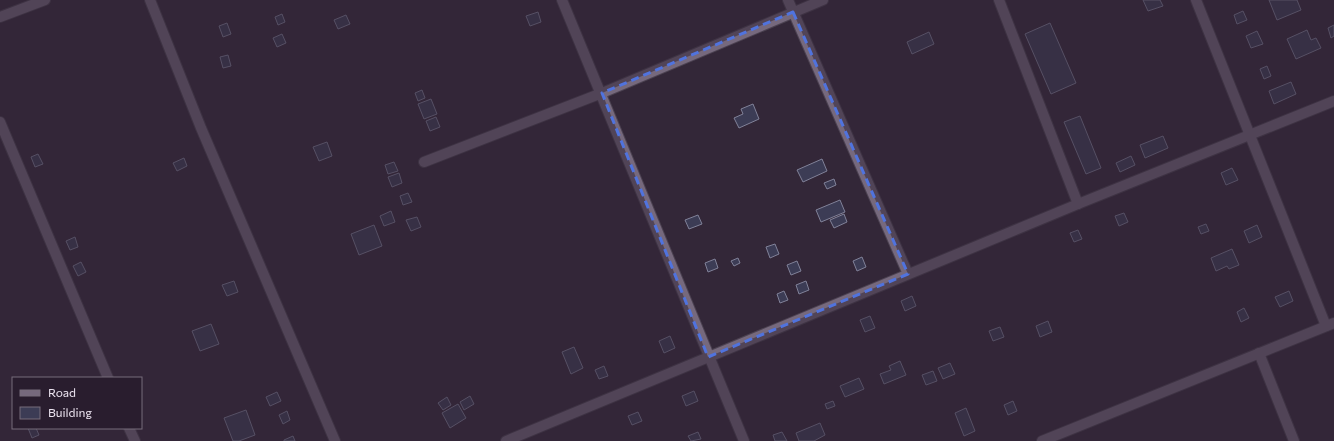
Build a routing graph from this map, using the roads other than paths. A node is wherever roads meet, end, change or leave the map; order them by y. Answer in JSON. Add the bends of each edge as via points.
{"nodes":[{"id":1,"x":45,"y":0,"type":"edge"},
{"id":2,"x":150,"y":0,"type":"edge"},
{"id":3,"x":562,"y":0,"type":"edge"},
{"id":4,"x":788,"y":0,"type":"edge"},
{"id":5,"x":823,"y":0,"type":"edge"},
{"id":6,"x":999,"y":0,"type":"edge"},
{"id":7,"x":1196,"y":0,"type":"edge"},
{"id":8,"x":793,"y":12,"type":"junction"},
{"id":9,"x":0,"y":17,"type":"edge"},
{"id":10,"x":602,"y":94,"type":"junction"},
{"id":11,"x":1334,"y":101,"type":"edge"},
{"id":12,"x":0,"y":122,"type":"edge"},
{"id":13,"x":1250,"y":134,"type":"junction"},
{"id":14,"x":424,"y":162,"type":"dead end"},
{"id":15,"x":1078,"y":204,"type":"junction"},
{"id":16,"x":908,"y":274,"type":"junction"},
{"id":17,"x":1330,"y":325,"type":"edge"},
{"id":18,"x":1259,"y":353,"type":"junction"},
{"id":19,"x":708,"y":357,"type":"junction"},
{"id":20,"x":108,"y":377,"type":"edge"},
{"id":21,"x":129,"y":429,"type":"edge"},
{"id":22,"x":135,"y":441,"type":"edge"},
{"id":23,"x":335,"y":441,"type":"edge"},
{"id":24,"x":506,"y":441,"type":"edge"},
{"id":25,"x":744,"y":441,"type":"edge"},
{"id":26,"x":1042,"y":441,"type":"edge"},
{"id":27,"x":1294,"y":441,"type":"edge"}],
"edges":[{"from":1,"to":9,"type":"street"},
{"from":2,"to":23,"type":"street","via":[[201,128]]},
{"from":3,"to":10,"type":"street"},
{"from":4,"to":8,"type":"street"},
{"from":5,"to":8,"type":"street"},
{"from":6,"to":15,"type":"street"},
{"from":7,"to":13,"type":"street"},
{"from":8,"to":10,"type":"street"},
{"from":8,"to":16,"type":"street"},
{"from":10,"to":14,"type":"street"},
{"from":10,"to":19,"type":"street"},
{"from":11,"to":13,"type":"street"},
{"from":12,"to":20,"type":"street"},
{"from":13,"to":15,"type":"street"},
{"from":13,"to":17,"type":"street"},
{"from":15,"to":16,"type":"street"},
{"from":16,"to":19,"type":"street"},
{"from":17,"to":18,"type":"street"},
{"from":18,"to":26,"type":"street"},
{"from":18,"to":27,"type":"street"},
{"from":19,"to":24,"type":"street"},
{"from":19,"to":25,"type":"street"},
{"from":21,"to":22,"type":"street"}]}
